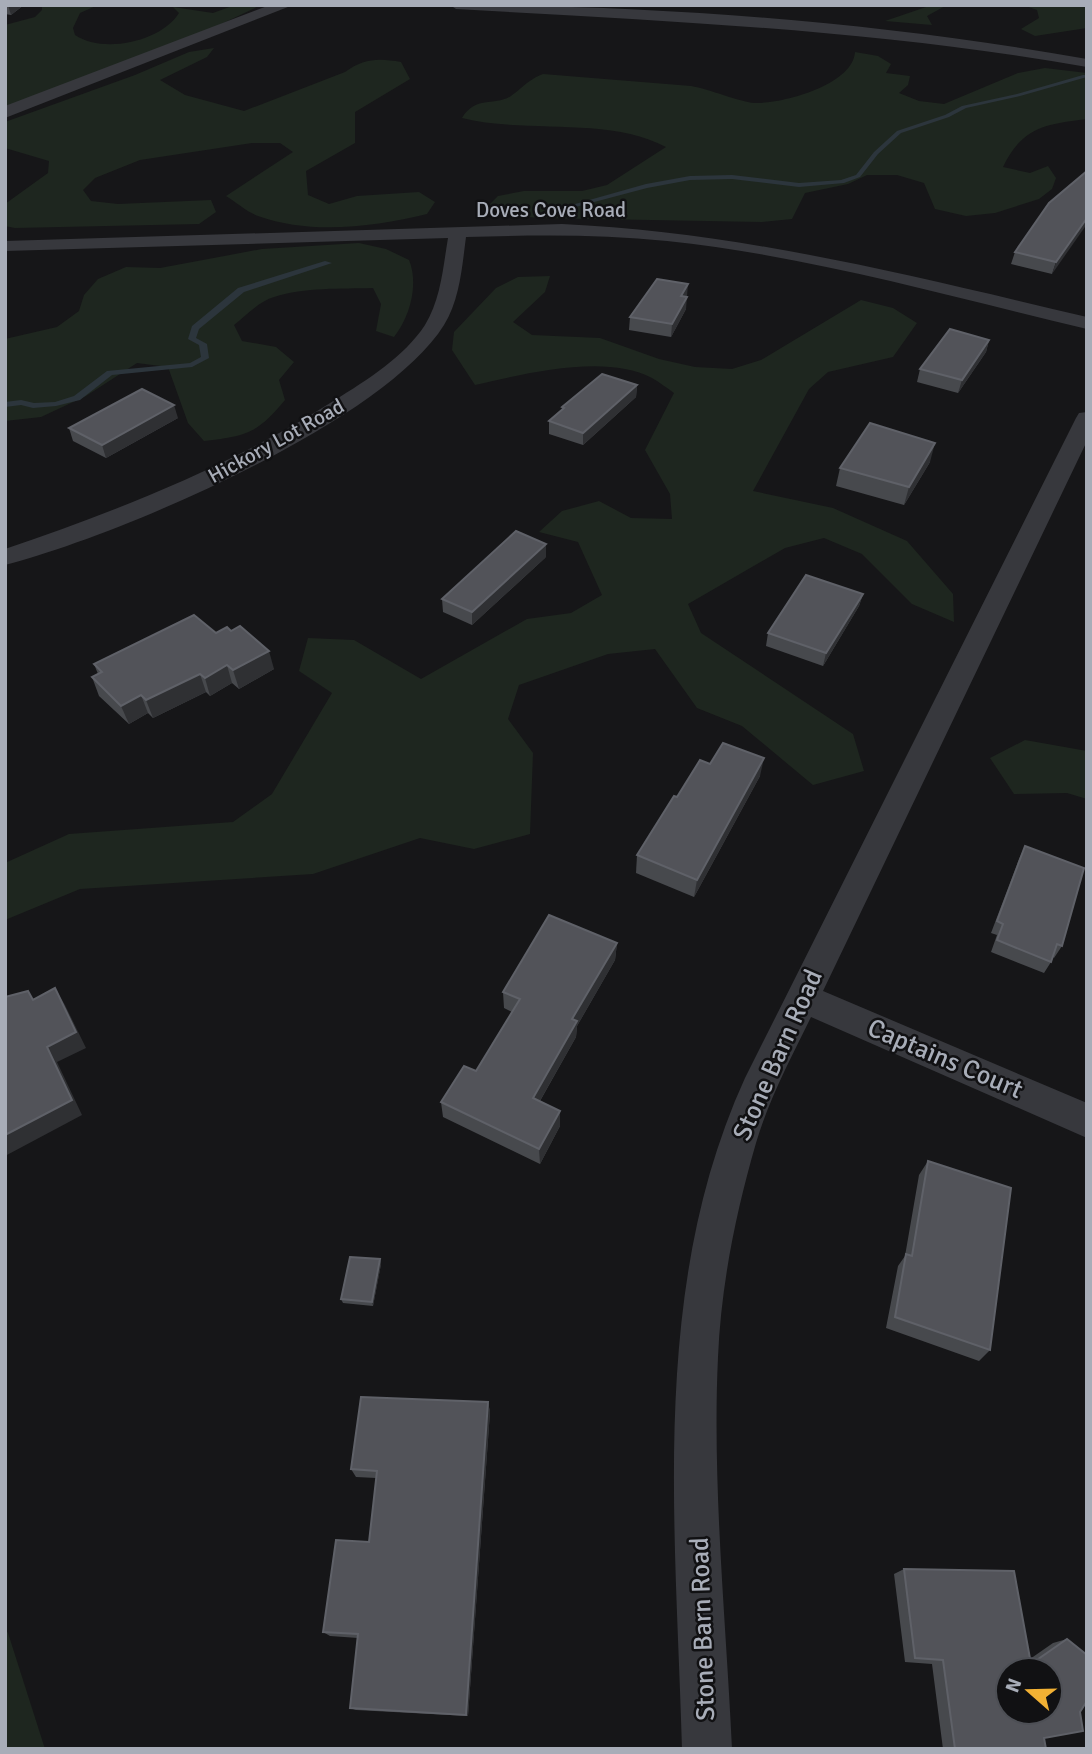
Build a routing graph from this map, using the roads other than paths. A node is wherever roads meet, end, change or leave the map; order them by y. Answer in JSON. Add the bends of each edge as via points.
{"nodes":[{"id":1,"x":285,"y":5,"type":"edge"},
{"id":2,"x":456,"y":5,"type":"edge"},
{"id":3,"x":1087,"y":64,"type":"edge"},
{"id":4,"x":5,"y":113,"type":"edge"},
{"id":5,"x":458,"y":232,"type":"junction"},
{"id":6,"x":5,"y":246,"type":"edge"},
{"id":7,"x":1087,"y":323,"type":"edge"},
{"id":8,"x":1087,"y":418,"type":"edge"},
{"id":9,"x":5,"y":557,"type":"edge"},
{"id":10,"x":803,"y":998,"type":"junction"},
{"id":11,"x":1087,"y":1121,"type":"edge"},
{"id":12,"x":707,"y":1749,"type":"edge"}],
"edges":[{"from":1,"to":4,"type":"street"},
{"from":2,"to":3,"type":"street","via":[[873,32]]},
{"from":5,"to":6,"type":"street","name":"Doves Cove Road"},
{"from":5,"to":7,"type":"street","name":"Doves Cove Road","via":[[562,229],[699,240],[833,264]]},
{"from":5,"to":9,"type":"street","name":"Hickory Lot Road","via":[[446,304],[430,332],[403,362],[362,393],[230,469],[165,500]]},
{"from":8,"to":10,"type":"street","name":"Stone Barn Road"},
{"from":10,"to":11,"type":"street","name":"Captains Court"},
{"from":10,"to":12,"type":"street","name":"Stone Barn Road","via":[[737,1141],[705,1280],[697,1357],[697,1487]]}]}
